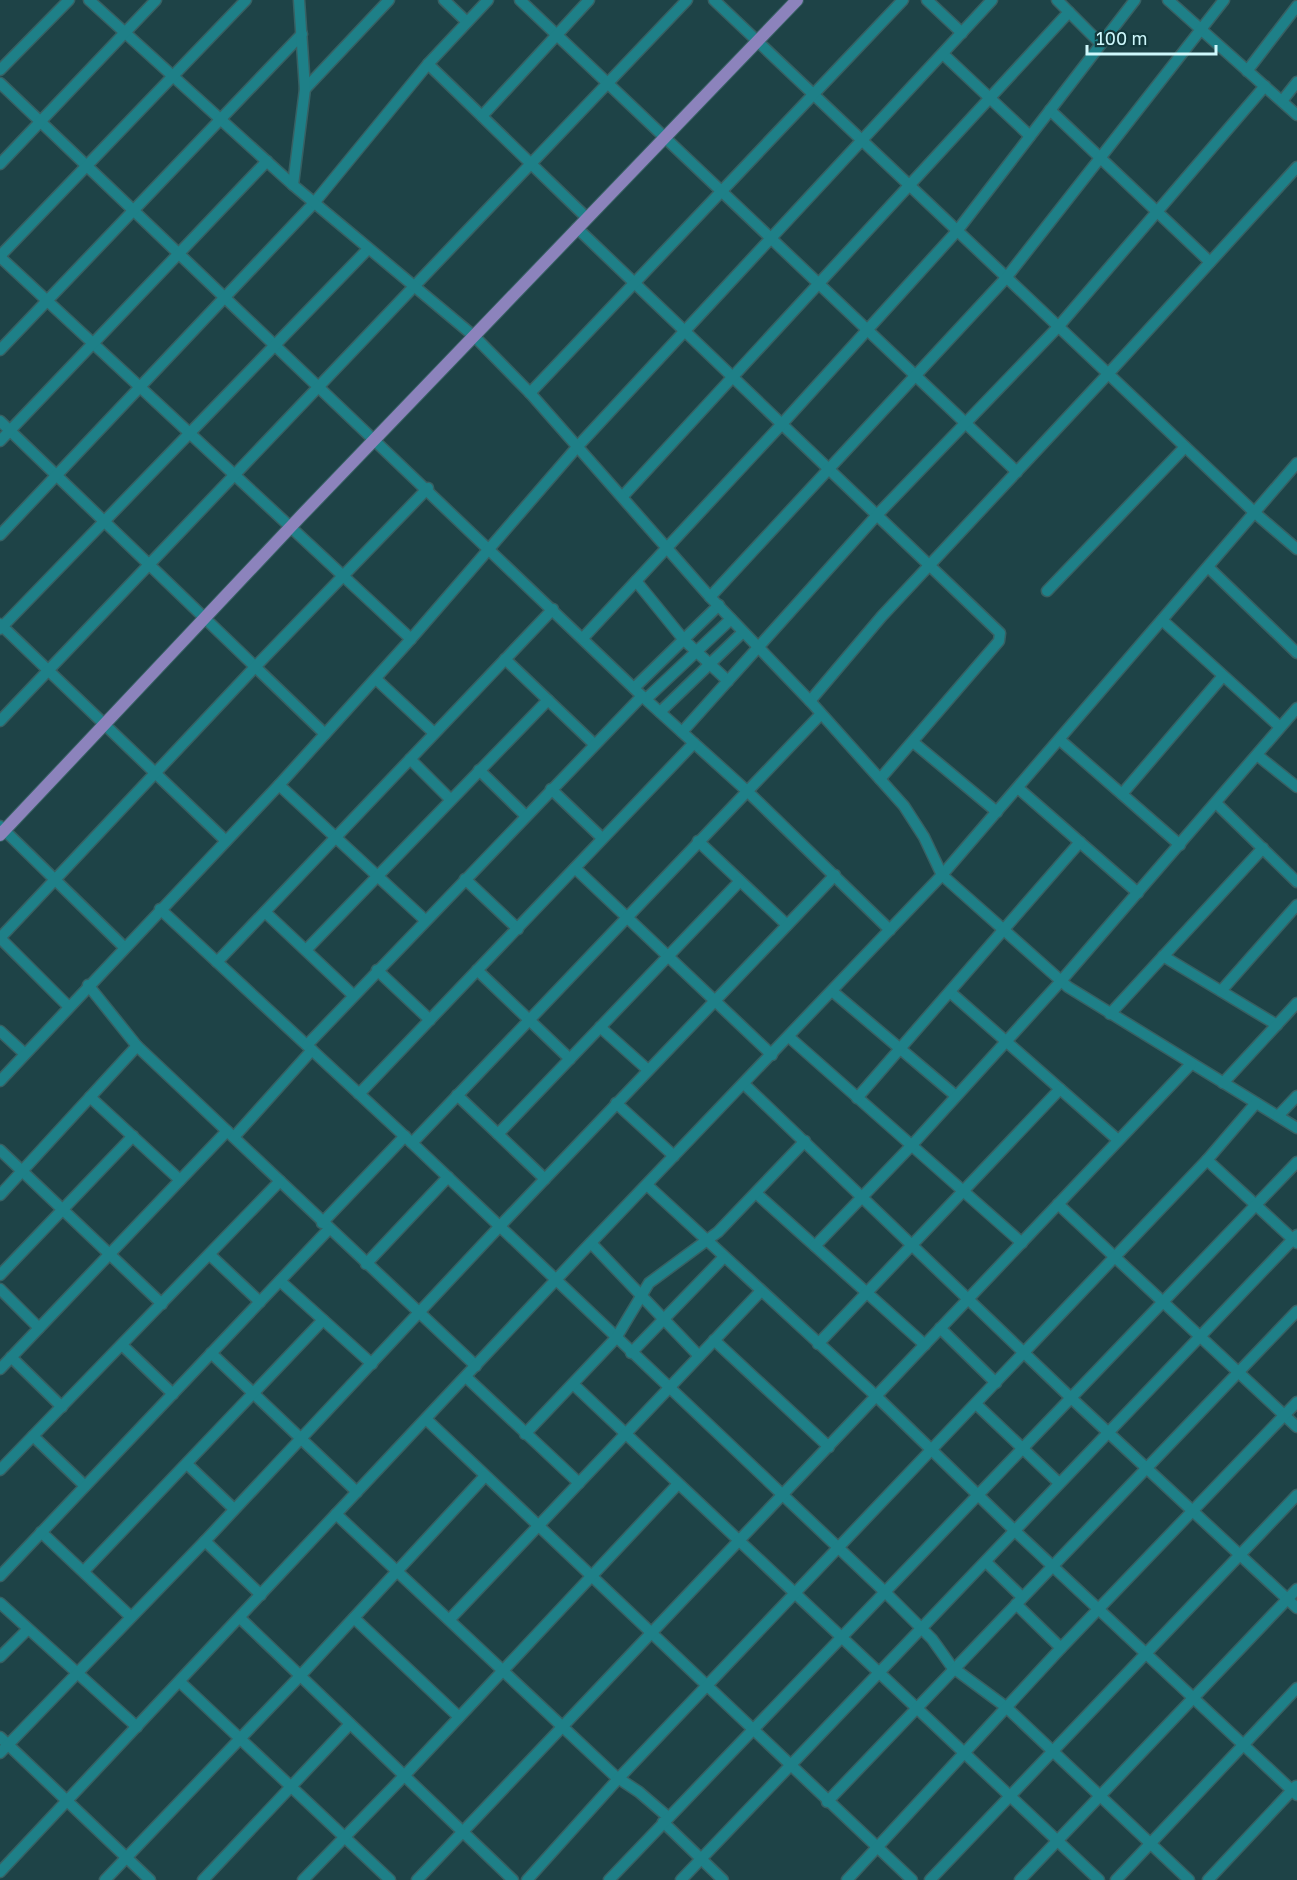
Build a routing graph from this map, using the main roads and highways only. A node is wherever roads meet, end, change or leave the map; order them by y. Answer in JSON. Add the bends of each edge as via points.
{"nodes":[{"id":1,"x":797,"y":0,"type":"edge"},
{"id":2,"x":2,"y":830,"type":"edge"}],
"edges":[{"from":1,"to":2,"type":"main road"}]}
